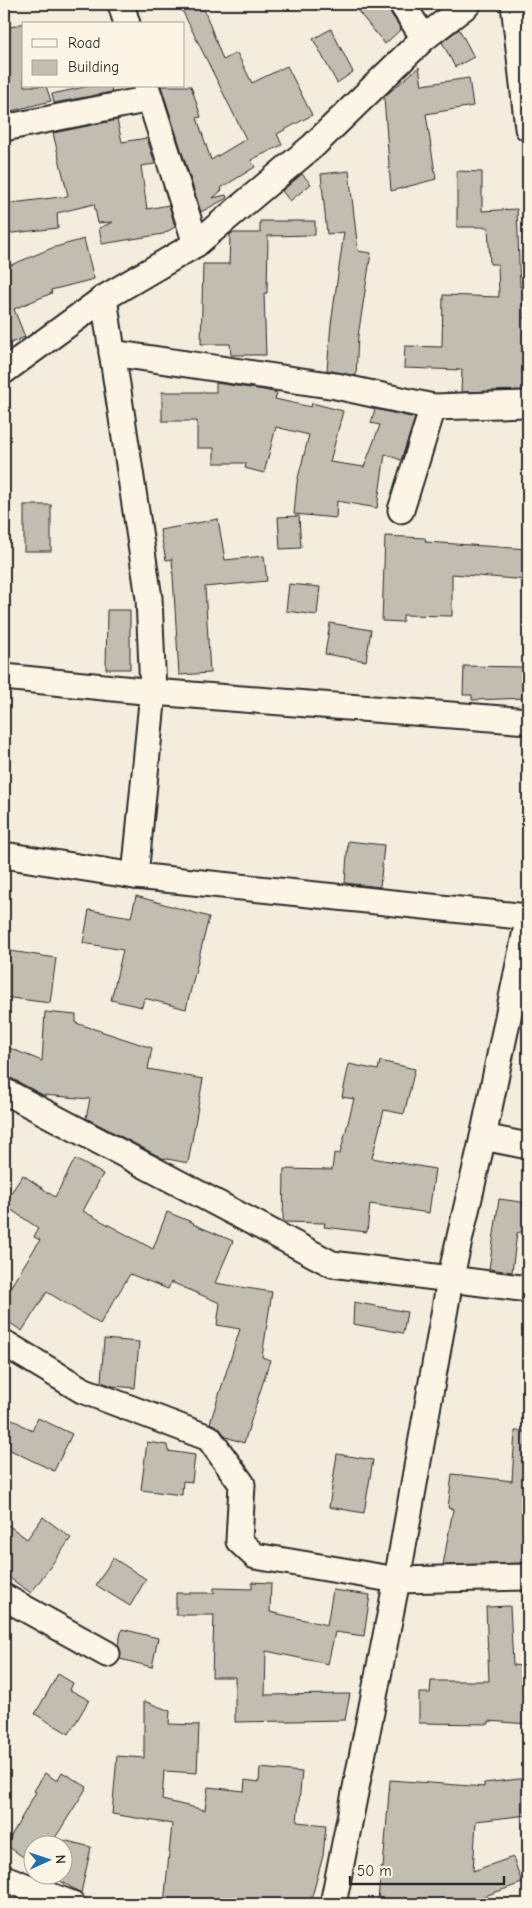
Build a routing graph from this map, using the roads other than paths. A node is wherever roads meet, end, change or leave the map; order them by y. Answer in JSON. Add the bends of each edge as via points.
{"nodes":[{"id":1,"x":121,"y":4,"type":"edge"},
{"id":2,"x":402,"y":4,"type":"edge"},
{"id":3,"x":468,"y":4,"type":"edge"},
{"id":4,"x":514,"y":4,"type":"edge"},
{"id":5,"x":126,"y":22,"type":"edge"},
{"id":6,"x":424,"y":38,"type":"junction"},
{"id":7,"x":148,"y":92,"type":"edge"},
{"id":8,"x":4,"y":128,"type":"edge"},
{"id":9,"x":528,"y":128,"type":"edge"},
{"id":10,"x":196,"y":244,"type":"junction"},
{"id":11,"x":104,"y":298,"type":"junction"},
{"id":12,"x":112,"y":353,"type":"junction"},
{"id":13,"x":4,"y":371,"type":"edge"},
{"id":14,"x":528,"y":404,"type":"edge"},
{"id":15,"x":433,"y":407,"type":"junction"},
{"id":16,"x":401,"y":510,"type":"dead end"},
{"id":17,"x":4,"y":677,"type":"edge"},
{"id":18,"x":153,"y":692,"type":"junction"},
{"id":19,"x":528,"y":721,"type":"edge"},
{"id":20,"x":4,"y":855,"type":"edge"},
{"id":21,"x":135,"y":876,"type":"junction"},
{"id":22,"x":528,"y":917,"type":"edge"},
{"id":23,"x":528,"y":921,"type":"edge"},
{"id":24,"x":4,"y":1091,"type":"edge"},
{"id":25,"x":483,"y":1137,"type":"junction"},
{"id":26,"x":528,"y":1146,"type":"edge"},
{"id":27,"x":450,"y":1280,"type":"junction"},
{"id":28,"x":528,"y":1290,"type":"edge"},
{"id":29,"x":4,"y":1343,"type":"edge"},
{"id":30,"x":528,"y":1577,"type":"edge"},
{"id":31,"x":397,"y":1580,"type":"junction"},
{"id":32,"x":4,"y":1598,"type":"edge"},
{"id":33,"x":107,"y":1654,"type":"dead end"},
{"id":34,"x":4,"y":1878,"type":"edge"},
{"id":35,"x":72,"y":1904,"type":"edge"},
{"id":36,"x":333,"y":1904,"type":"edge"}],
"edges":[{"from":1,"to":5,"type":"street"},
{"from":2,"to":6,"type":"street"},
{"from":3,"to":6,"type":"street"},
{"from":4,"to":9,"type":"street"},
{"from":6,"to":10,"type":"street","via":[[314,145]]},
{"from":7,"to":8,"type":"street"},
{"from":7,"to":10,"type":"street"},
{"from":10,"to":11,"type":"street"},
{"from":11,"to":12,"type":"street"},
{"from":11,"to":13,"type":"street"},
{"from":12,"to":15,"type":"street","via":[[336,386]]},
{"from":12,"to":18,"type":"street","via":[[149,598]]},
{"from":14,"to":15,"type":"street"},
{"from":15,"to":16,"type":"street"},
{"from":17,"to":18,"type":"street"},
{"from":18,"to":19,"type":"street"},
{"from":18,"to":21,"type":"street"},
{"from":20,"to":21,"type":"street"},
{"from":21,"to":22,"type":"street"},
{"from":23,"to":25,"type":"street"},
{"from":24,"to":27,"type":"street","via":[[332,1264]]},
{"from":25,"to":26,"type":"street"},
{"from":25,"to":27,"type":"street"},
{"from":27,"to":28,"type":"street"},
{"from":27,"to":31,"type":"street"},
{"from":29,"to":31,"type":"street","via":[[82,1390],[209,1438],[242,1484],[239,1541],[255,1556]]},
{"from":30,"to":31,"type":"street"},
{"from":31,"to":36,"type":"street"},
{"from":32,"to":33,"type":"street"},
{"from":34,"to":35,"type":"street"}]}
